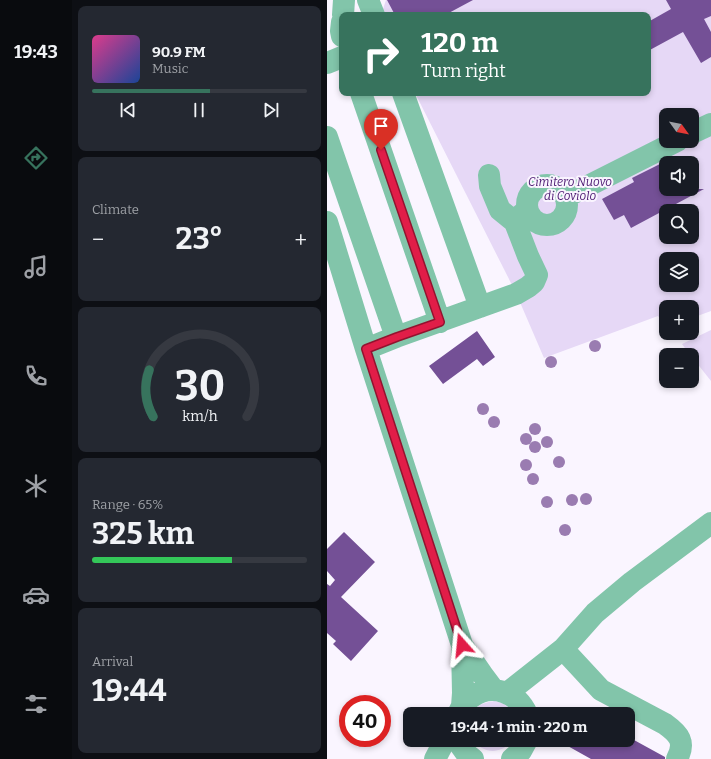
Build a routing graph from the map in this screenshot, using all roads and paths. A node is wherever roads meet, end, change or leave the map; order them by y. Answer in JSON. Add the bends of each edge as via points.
{"nodes":[{"id":1,"x":343,"y":0,"type":"edge"},
{"id":2,"x":368,"y":0,"type":"edge"},
{"id":3,"x":343,"y":12,"type":"edge"},
{"id":4,"x":373,"y":12,"type":"edge"},
{"id":5,"x":339,"y":58,"type":"edge"},
{"id":6,"x":327,"y":63,"type":"edge"},
{"id":7,"x":362,"y":96,"type":"edge"},
{"id":8,"x":404,"y":96,"type":"edge"},
{"id":9,"x":711,"y":124,"type":"edge"},
{"id":10,"x":699,"y":130,"type":"edge"},
{"id":11,"x":327,"y":137,"type":"edge"},
{"id":12,"x":663,"y":148,"type":"edge"},
{"id":13,"x":489,"y":175,"type":"dead end"},
{"id":14,"x":566,"y":197,"type":"junction"},
{"id":15,"x":522,"y":216,"type":"junction"},
{"id":16,"x":327,"y":222,"type":"edge"},
{"id":17,"x":331,"y":251,"type":"edge"},
{"id":18,"x":480,"y":307,"type":"junction"},
{"id":19,"x":440,"y":322,"type":"junction"},
{"id":20,"x":397,"y":337,"type":"junction"},
{"id":21,"x":366,"y":349,"type":"junction"},
{"id":22,"x":711,"y":523,"type":"edge"},
{"id":23,"x":462,"y":645,"type":"junction"},
{"id":24,"x":556,"y":654,"type":"junction"},
{"id":25,"x":501,"y":692,"type":"junction"},
{"id":26,"x":461,"y":707,"type":"edge"},
{"id":27,"x":463,"y":707,"type":"edge"},
{"id":28,"x":524,"y":707,"type":"edge"},
{"id":29,"x":530,"y":707,"type":"edge"},
{"id":30,"x":441,"y":747,"type":"edge"},
{"id":31,"x":435,"y":759,"type":"edge"},
{"id":32,"x":677,"y":759,"type":"edge"}],
"edges":[{"from":1,"to":3,"type":"street"},
{"from":2,"to":4,"type":"street"},
{"from":5,"to":6,"type":"street"},
{"from":7,"to":19,"type":"street"},
{"from":8,"to":18,"type":"street"},
{"from":9,"to":10,"type":"street"},
{"from":11,"to":20,"type":"street"},
{"from":12,"to":14,"type":"street"},
{"from":13,"to":15,"type":"street","via":[[490,186],[500,210]]},
{"from":14,"to":15,"type":"street","via":[[557,187],[538,187],[529,197]]},
{"from":14,"to":15,"type":"street","via":[[567,210],[560,221],[554,224],[540,224],[530,216]]},
{"from":15,"to":18,"type":"street","via":[[516,225],[537,275],[534,282],[505,298]]},
{"from":16,"to":17,"type":"street"},
{"from":17,"to":21,"type":"street"},
{"from":18,"to":19,"type":"street"},
{"from":19,"to":20,"type":"street"},
{"from":20,"to":21,"type":"street"},
{"from":21,"to":23,"type":"street"},
{"from":22,"to":24,"type":"street","via":[[595,612]]},
{"from":23,"to":25,"type":"street","via":[[482,674]]},
{"from":23,"to":26,"type":"street","via":[[463,693]]},
{"from":24,"to":25,"type":"street"},
{"from":24,"to":29,"type":"street","via":[[536,684]]},
{"from":24,"to":32,"type":"street","via":[[601,690],[674,730],[680,738],[681,745]]},
{"from":25,"to":27,"type":"street","via":[[487,691],[473,696]]},
{"from":25,"to":28,"type":"street","via":[[515,698]]},
{"from":30,"to":31,"type":"street"}]}
